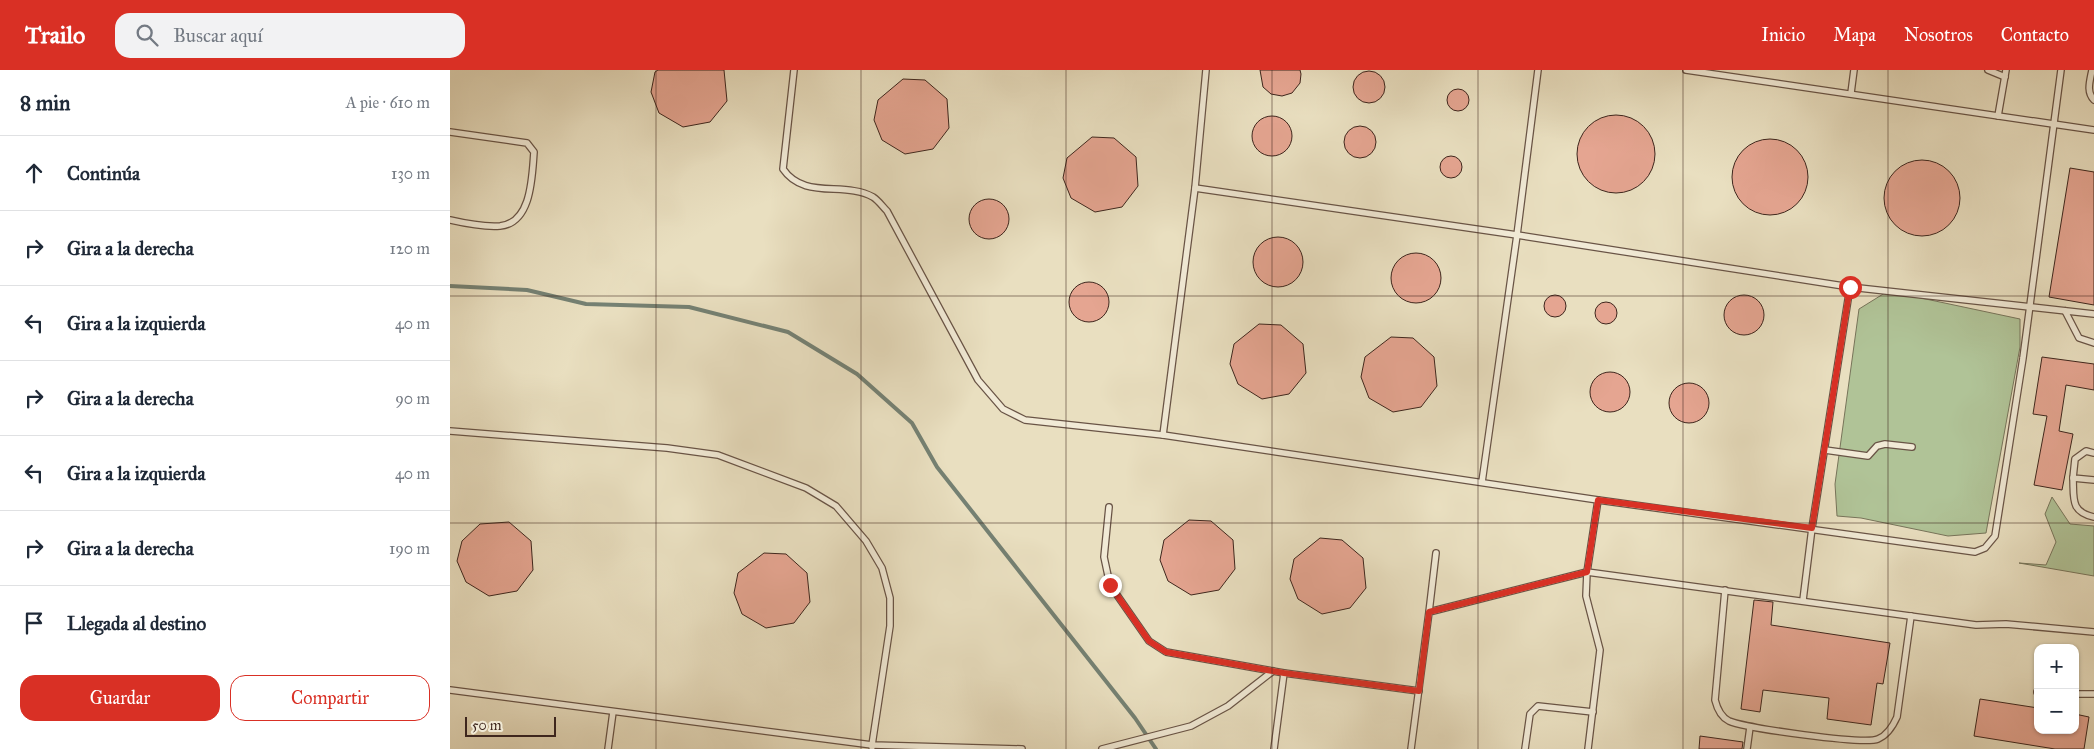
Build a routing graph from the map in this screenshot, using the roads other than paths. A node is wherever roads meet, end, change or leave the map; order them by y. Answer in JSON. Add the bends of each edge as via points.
{"nodes":[{"id":1,"x":794,"y":70,"type":"edge"},
{"id":2,"x":1206,"y":70,"type":"edge"},
{"id":3,"x":1538,"y":70,"type":"edge"},
{"id":4,"x":1686,"y":70,"type":"edge"},
{"id":5,"x":1854,"y":70,"type":"edge"},
{"id":6,"x":1988,"y":70,"type":"edge"},
{"id":7,"x":2061,"y":70,"type":"edge"},
{"id":8,"x":2092,"y":70,"type":"edge"},
{"id":9,"x":2006,"y":73,"type":"edge"},
{"id":10,"x":1851,"y":93,"type":"junction"},
{"id":11,"x":2094,"y":100,"type":"edge"},
{"id":12,"x":1998,"y":116,"type":"junction"},
{"id":13,"x":2054,"y":125,"type":"junction"},
{"id":14,"x":2094,"y":130,"type":"edge"},
{"id":15,"x":450,"y":132,"type":"edge"},
{"id":16,"x":1195,"y":188,"type":"junction"},
{"id":17,"x":450,"y":220,"type":"edge"},
{"id":18,"x":1518,"y":235,"type":"junction"},
{"id":19,"x":1850,"y":287,"type":"junction"},
{"id":20,"x":2029,"y":306,"type":"junction"},
{"id":21,"x":2065,"y":311,"type":"junction"},
{"id":22,"x":2094,"y":314,"type":"edge"},
{"id":23,"x":2094,"y":343,"type":"edge"},
{"id":24,"x":450,"y":431,"type":"edge"},
{"id":25,"x":1163,"y":435,"type":"junction"},
{"id":26,"x":1912,"y":447,"type":"dead end"},
{"id":27,"x":1825,"y":450,"type":"junction"},
{"id":28,"x":2094,"y":453,"type":"edge"},
{"id":29,"x":2073,"y":478,"type":"junction"},
{"id":30,"x":2094,"y":480,"type":"edge"},
{"id":31,"x":1482,"y":482,"type":"junction"},
{"id":32,"x":1598,"y":500,"type":"junction"},
{"id":33,"x":1109,"y":507,"type":"dead end"},
{"id":34,"x":2094,"y":517,"type":"edge"},
{"id":35,"x":1812,"y":528,"type":"junction"},
{"id":36,"x":1436,"y":553,"type":"dead end"},
{"id":37,"x":1587,"y":572,"type":"junction"},
{"id":38,"x":1725,"y":590,"type":"junction"},
{"id":39,"x":1803,"y":600,"type":"junction"},
{"id":40,"x":1429,"y":612,"type":"junction"},
{"id":41,"x":1911,"y":616,"type":"junction"},
{"id":42,"x":2094,"y":632,"type":"edge"},
{"id":43,"x":1273,"y":671,"type":"junction"},
{"id":44,"x":1284,"y":673,"type":"junction"},
{"id":45,"x":450,"y":690,"type":"edge"},
{"id":46,"x":1419,"y":691,"type":"junction"},
{"id":47,"x":2079,"y":694,"type":"edge"},
{"id":48,"x":2094,"y":694,"type":"edge"},
{"id":49,"x":614,"y":712,"type":"junction"},
{"id":50,"x":1593,"y":712,"type":"junction"},
{"id":51,"x":1750,"y":727,"type":"junction"},
{"id":52,"x":872,"y":747,"type":"edge"},
{"id":53,"x":608,"y":749,"type":"edge"},
{"id":54,"x":1022,"y":749,"type":"edge"},
{"id":55,"x":1102,"y":749,"type":"edge"},
{"id":56,"x":1274,"y":749,"type":"edge"},
{"id":57,"x":1411,"y":749,"type":"edge"},
{"id":58,"x":1525,"y":749,"type":"edge"},
{"id":59,"x":1588,"y":749,"type":"edge"},
{"id":60,"x":1747,"y":749,"type":"edge"}],
"edges":[{"from":1,"to":25,"type":"lane","via":[[783,169],[789,178],[809,187],[855,191],[873,197],[887,211],[978,380],[1003,409],[1025,420]]},
{"from":2,"to":16,"type":"lane"},
{"from":3,"to":18,"type":"lane"},
{"from":4,"to":10,"type":"lane"},
{"from":5,"to":10,"type":"lane"},
{"from":6,"to":9,"type":"lane"},
{"from":7,"to":13,"type":"lane"},
{"from":8,"to":11,"type":"lane","via":[[2089,90]]},
{"from":9,"to":12,"type":"lane"},
{"from":10,"to":12,"type":"lane"},
{"from":12,"to":13,"type":"lane"},
{"from":13,"to":14,"type":"lane"},
{"from":13,"to":20,"type":"lane"},
{"from":15,"to":17,"type":"lane","via":[[527,143],[534,152],[528,204],[514,220],[501,226]]},
{"from":16,"to":18,"type":"lane"},
{"from":16,"to":25,"type":"lane"},
{"from":18,"to":19,"type":"lane"},
{"from":18,"to":31,"type":"lane"},
{"from":19,"to":20,"type":"lane"},
{"from":19,"to":27,"type":"lane"},
{"from":20,"to":21,"type":"lane"},
{"from":20,"to":35,"type":"lane","via":[[1995,536],[1986,548],[1975,552]]},
{"from":21,"to":22,"type":"lane"},
{"from":21,"to":23,"type":"lane","via":[[2079,338]]},
{"from":24,"to":52,"type":"lane","via":[[718,455],[806,488],[836,506],[866,541],[882,568],[890,598],[890,626]]},
{"from":25,"to":31,"type":"lane"},
{"from":26,"to":27,"type":"lane","via":[[1885,444],[1868,456]]},
{"from":27,"to":35,"type":"lane"},
{"from":28,"to":29,"type":"lane","via":[[2086,451],[2075,459]]},
{"from":29,"to":30,"type":"lane"},
{"from":29,"to":34,"type":"lane","via":[[2077,508],[2083,515]]},
{"from":31,"to":32,"type":"lane"},
{"from":32,"to":35,"type":"lane"},
{"from":32,"to":37,"type":"lane"},
{"from":33,"to":43,"type":"lane","via":[[1104,557],[1110,585],[1149,641],[1178,656]]},
{"from":35,"to":39,"type":"lane"},
{"from":36,"to":40,"type":"lane"},
{"from":37,"to":38,"type":"lane"},
{"from":37,"to":40,"type":"lane"},
{"from":37,"to":50,"type":"lane","via":[[1588,609],[1600,650]]},
{"from":38,"to":39,"type":"lane"},
{"from":38,"to":51,"type":"lane","via":[[1715,700],[1728,721]]},
{"from":39,"to":41,"type":"lane"},
{"from":40,"to":46,"type":"lane"},
{"from":41,"to":42,"type":"lane","via":[[1976,625],[2006,624]]},
{"from":41,"to":51,"type":"lane","via":[[1897,717],[1887,734],[1879,739],[1859,741]]},
{"from":43,"to":44,"type":"lane"},
{"from":43,"to":55,"type":"lane","via":[[1228,706],[1191,726]]},
{"from":44,"to":46,"type":"lane"},
{"from":44,"to":56,"type":"lane"},
{"from":45,"to":49,"type":"lane"},
{"from":46,"to":57,"type":"lane"},
{"from":47,"to":48,"type":"lane"},
{"from":49,"to":52,"type":"lane"},
{"from":49,"to":53,"type":"lane"},
{"from":50,"to":58,"type":"lane","via":[[1538,706],[1530,714]]},
{"from":50,"to":59,"type":"lane"},
{"from":51,"to":60,"type":"lane"},
{"from":52,"to":54,"type":"lane"}]}
